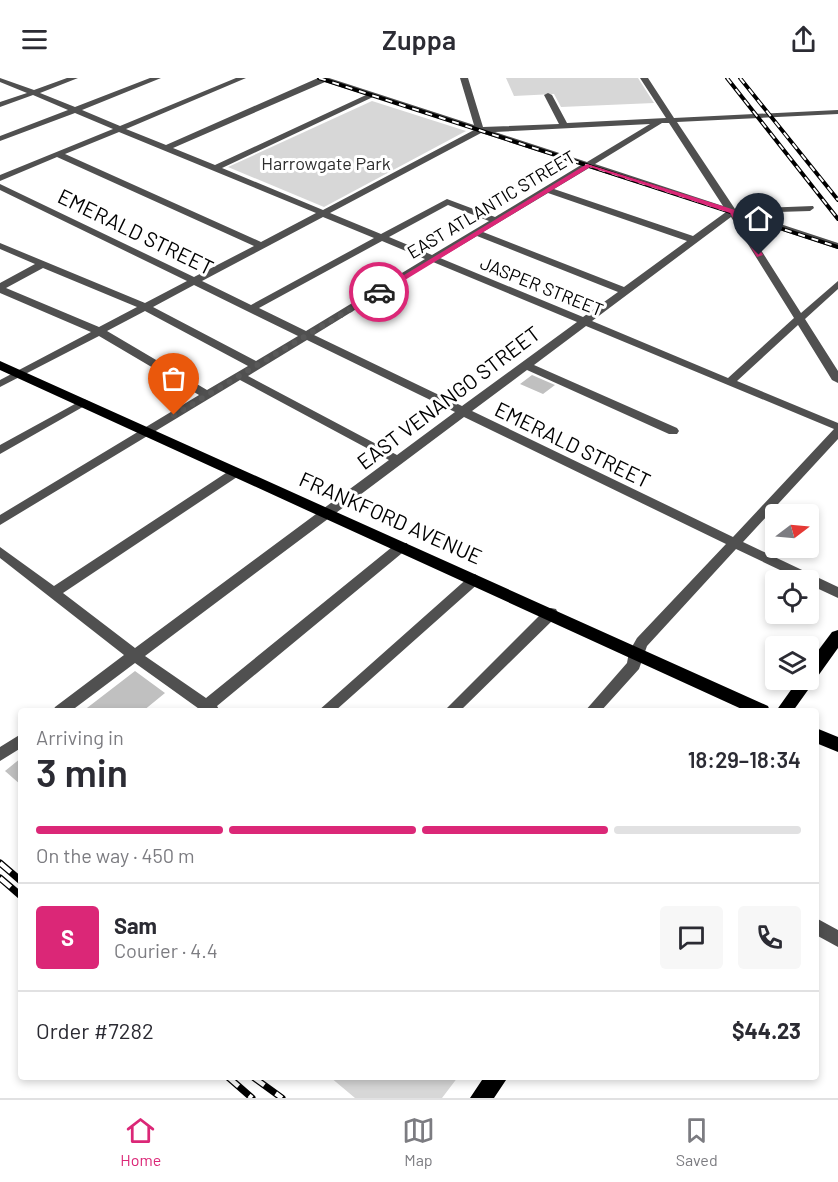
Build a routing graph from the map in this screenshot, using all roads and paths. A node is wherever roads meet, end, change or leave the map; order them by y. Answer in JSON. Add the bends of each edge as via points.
{"nodes":[{"id":1,"x":74,"y":78,"type":"edge"},
{"id":2,"x":157,"y":78,"type":"edge"},
{"id":3,"x":242,"y":78,"type":"edge"},
{"id":4,"x":323,"y":78,"type":"edge"},
{"id":5,"x":464,"y":78,"type":"edge"},
{"id":6,"x":644,"y":78,"type":"edge"},
{"id":7,"x":0,"y":79,"type":"edge"},
{"id":8,"x":33,"y":93,"type":"junction"},
{"id":9,"x":372,"y":95,"type":"junction"},
{"id":10,"x":548,"y":95,"type":"dead end"},
{"id":11,"x":0,"y":105,"type":"edge"},
{"id":12,"x":74,"y":110,"type":"junction"},
{"id":13,"x":838,"y":112,"type":"edge"},
{"id":14,"x":671,"y":120,"type":"junction"},
{"id":15,"x":660,"y":121,"type":"junction"},
{"id":16,"x":564,"y":126,"type":"junction"},
{"id":17,"x":120,"y":128,"type":"junction"},
{"id":18,"x":480,"y":130,"type":"junction"},
{"id":19,"x":0,"y":139,"type":"edge"},
{"id":20,"x":166,"y":148,"type":"junction"},
{"id":21,"x":57,"y":154,"type":"junction"},
{"id":22,"x":589,"y":165,"type":"junction"},
{"id":23,"x":215,"y":168,"type":"junction"},
{"id":24,"x":0,"y":178,"type":"edge"},
{"id":25,"x":0,"y":187,"type":"edge"},
{"id":26,"x":549,"y":190,"type":"junction"},
{"id":27,"x":810,"y":208,"type":"dead end"},
{"id":28,"x":732,"y":212,"type":"junction"},
{"id":29,"x":323,"y":214,"type":"junction"},
{"id":30,"x":497,"y":221,"type":"junction"},
{"id":31,"x":477,"y":233,"type":"junction"},
{"id":32,"x":381,"y":238,"type":"junction"},
{"id":33,"x":695,"y":240,"type":"junction"},
{"id":34,"x":0,"y":246,"type":"edge"},
{"id":35,"x":262,"y":246,"type":"junction"},
{"id":36,"x":838,"y":246,"type":"edge"},
{"id":37,"x":433,"y":260,"type":"junction"},
{"id":38,"x":43,"y":264,"type":"junction"},
{"id":39,"x":195,"y":281,"type":"junction"},
{"id":40,"x":838,"y":284,"type":"edge"},
{"id":41,"x":0,"y":288,"type":"edge"},
{"id":42,"x":624,"y":291,"type":"junction"},
{"id":43,"x":145,"y":307,"type":"junction"},
{"id":44,"x":252,"y":309,"type":"junction"},
{"id":45,"x":799,"y":319,"type":"junction"},
{"id":46,"x":584,"y":321,"type":"junction"},
{"id":47,"x":99,"y":331,"type":"junction"},
{"id":48,"x":307,"y":336,"type":"junction"},
{"id":49,"x":0,"y":365,"type":"edge"},
{"id":50,"x":526,"y":365,"type":"junction"},
{"id":51,"x":256,"y":366,"type":"junction"},
{"id":52,"x":18,"y":374,"type":"junction"},
{"id":53,"x":240,"y":376,"type":"junction"},
{"id":54,"x":731,"y":381,"type":"junction"},
{"id":55,"x":838,"y":381,"type":"edge"},
{"id":56,"x":0,"y":384,"type":"edge"},
{"id":57,"x":207,"y":396,"type":"junction"},
{"id":58,"x":84,"y":402,"type":"junction"},
{"id":59,"x":462,"y":413,"type":"junction"},
{"id":60,"x":838,"y":427,"type":"edge"},
{"id":61,"x":148,"y":431,"type":"junction"},
{"id":62,"x":673,"y":431,"type":"dead end"},
{"id":63,"x":838,"y":432,"type":"edge"},
{"id":64,"x":0,"y":450,"type":"edge"},
{"id":65,"x":398,"y":460,"type":"junction"},
{"id":66,"x":236,"y":472,"type":"junction"},
{"id":67,"x":327,"y":513,"type":"junction"},
{"id":68,"x":0,"y":521,"type":"edge"},
{"id":69,"x":733,"y":543,"type":"junction"},
{"id":70,"x":402,"y":546,"type":"junction"},
{"id":71,"x":0,"y":551,"type":"edge"},
{"id":72,"x":475,"y":579,"type":"junction"},
{"id":73,"x":55,"y":592,"type":"junction"},
{"id":74,"x":838,"y":593,"type":"edge"},
{"id":75,"x":551,"y":613,"type":"junction"},
{"id":76,"x":838,"y":636,"type":"edge"},
{"id":77,"x":636,"y":652,"type":"junction"},
{"id":78,"x":135,"y":656,"type":"junction"},
{"id":79,"x":819,"y":663,"type":"edge"},
{"id":80,"x":799,"y":690,"type":"edge"},
{"id":81,"x":64,"y":708,"type":"edge"},
{"id":82,"x":208,"y":708,"type":"edge"},
{"id":83,"x":210,"y":708,"type":"edge"},
{"id":84,"x":328,"y":708,"type":"edge"},
{"id":85,"x":454,"y":708,"type":"edge"},
{"id":86,"x":595,"y":708,"type":"edge"},
{"id":87,"x":756,"y":708,"type":"edge"},
{"id":88,"x":786,"y":708,"type":"edge"},
{"id":89,"x":819,"y":736,"type":"edge"},
{"id":90,"x":18,"y":742,"type":"edge"},
{"id":91,"x":838,"y":745,"type":"edge"},
{"id":92,"x":0,"y":755,"type":"edge"},
{"id":93,"x":819,"y":928,"type":"edge"},
{"id":94,"x":838,"y":939,"type":"edge"},
{"id":95,"x":495,"y":1080,"type":"edge"},
{"id":96,"x":481,"y":1098,"type":"edge"}],
"edges":[{"from":1,"to":8,"type":"street"},
{"from":2,"to":12,"type":"street"},
{"from":3,"to":17,"type":"street"},
{"from":4,"to":9,"type":"street"},
{"from":4,"to":20,"type":"street"},
{"from":5,"to":18,"type":"street"},
{"from":6,"to":14,"type":"street"},
{"from":7,"to":8,"type":"street","name":"JASPER STREET"},
{"from":8,"to":11,"type":"street"},
{"from":8,"to":12,"type":"street","name":"JASPER STREET"},
{"from":9,"to":18,"type":"street"},
{"from":9,"to":23,"type":"street"},
{"from":10,"to":16,"type":"street","name":"EAST ATLANTIC STREET"},
{"from":12,"to":17,"type":"street","name":"JASPER STREET"},
{"from":12,"to":19,"type":"street"},
{"from":13,"to":14,"type":"street"},
{"from":14,"to":15,"type":"street"},
{"from":14,"to":28,"type":"street"},
{"from":15,"to":16,"type":"street"},
{"from":15,"to":22,"type":"street","name":"EAST ATLANTIC STREET"},
{"from":16,"to":18,"type":"street"},
{"from":17,"to":20,"type":"street","name":"JASPER STREET"},
{"from":17,"to":21,"type":"street"},
{"from":18,"to":22,"type":"street"},
{"from":18,"to":29,"type":"street"},
{"from":20,"to":23,"type":"street","name":"JASPER STREET"},
{"from":21,"to":24,"type":"street"},
{"from":21,"to":35,"type":"street"},
{"from":22,"to":26,"type":"street","name":"EAST ATLANTIC STREET"},
{"from":22,"to":28,"type":"street"},
{"from":23,"to":29,"type":"street","name":"JASPER STREET"},
{"from":25,"to":39,"type":"street","name":"EMERALD STREET"},
{"from":26,"to":30,"type":"street","name":"EAST ATLANTIC STREET"},
{"from":26,"to":33,"type":"street"},
{"from":27,"to":28,"type":"street"},
{"from":28,"to":33,"type":"street","name":"EAST VENANGO STREET"},
{"from":28,"to":36,"type":"street"},
{"from":28,"to":45,"type":"street"},
{"from":29,"to":32,"type":"street","name":"JASPER STREET"},
{"from":29,"to":35,"type":"street"},
{"from":30,"to":31,"type":"street","name":"EAST ATLANTIC STREET"},
{"from":30,"to":32,"type":"street","via":[[447,202]]},
{"from":31,"to":37,"type":"street","name":"EAST ATLANTIC STREET"},
{"from":31,"to":42,"type":"street"},
{"from":32,"to":37,"type":"street","name":"JASPER STREET"},
{"from":32,"to":44,"type":"street"},
{"from":33,"to":42,"type":"street","name":"EAST VENANGO STREET"},
{"from":34,"to":38,"type":"street"},
{"from":35,"to":39,"type":"street"},
{"from":37,"to":46,"type":"street","name":"JASPER STREET"},
{"from":37,"to":48,"type":"street","name":"EAST ATLANTIC STREET"},
{"from":38,"to":41,"type":"street"},
{"from":38,"to":43,"type":"street"},
{"from":39,"to":43,"type":"street"},
{"from":39,"to":44,"type":"street","name":"EMERALD STREET"},
{"from":40,"to":45,"type":"street"},
{"from":41,"to":47,"type":"street"},
{"from":42,"to":46,"type":"street","name":"EAST VENANGO STREET"},
{"from":43,"to":47,"type":"street"},
{"from":43,"to":51,"type":"street"},
{"from":44,"to":48,"type":"street","name":"EMERALD STREET"},
{"from":45,"to":54,"type":"street"},
{"from":45,"to":55,"type":"street"},
{"from":46,"to":50,"type":"street","name":"EAST VENANGO STREET"},
{"from":46,"to":54,"type":"street","name":"JASPER STREET"},
{"from":47,"to":52,"type":"street"},
{"from":47,"to":57,"type":"street"},
{"from":48,"to":51,"type":"street","name":"EAST ATLANTIC STREET"},
{"from":48,"to":59,"type":"street","name":"EMERALD STREET"},
{"from":49,"to":52,"type":"main road","name":"FRANKFORD AVENUE"},
{"from":50,"to":59,"type":"street","name":"EAST VENANGO STREET"},
{"from":50,"to":62,"type":"street"},
{"from":51,"to":53,"type":"street","name":"EAST ATLANTIC STREET"},
{"from":52,"to":56,"type":"street"},
{"from":52,"to":58,"type":"main road","name":"FRANKFORD AVENUE"},
{"from":53,"to":57,"type":"street","name":"EAST ATLANTIC STREET"},
{"from":53,"to":65,"type":"street"},
{"from":54,"to":60,"type":"street","name":"JASPER STREET"},
{"from":57,"to":61,"type":"street","name":"EAST ATLANTIC STREET"},
{"from":58,"to":61,"type":"main road","name":"FRANKFORD AVENUE"},
{"from":58,"to":64,"type":"street"},
{"from":59,"to":65,"type":"street","name":"EAST VENANGO STREET"},
{"from":59,"to":69,"type":"street","name":"EMERALD STREET"},
{"from":61,"to":66,"type":"main road","name":"FRANKFORD AVENUE"},
{"from":61,"to":68,"type":"street","name":"EAST ATLANTIC STREET"},
{"from":63,"to":69,"type":"street"},
{"from":65,"to":67,"type":"street","name":"EAST VENANGO STREET"},
{"from":66,"to":67,"type":"main road","name":"FRANKFORD AVENUE"},
{"from":66,"to":73,"type":"street"},
{"from":67,"to":70,"type":"main road","name":"FRANKFORD AVENUE"},
{"from":67,"to":78,"type":"street","name":"EAST VENANGO STREET"},
{"from":69,"to":74,"type":"street","name":"EMERALD STREET"},
{"from":69,"to":77,"type":"street"},
{"from":70,"to":72,"type":"main road","name":"FRANKFORD AVENUE"},
{"from":70,"to":83,"type":"street"},
{"from":71,"to":73,"type":"street"},
{"from":72,"to":75,"type":"main road","name":"FRANKFORD AVENUE"},
{"from":72,"to":84,"type":"street"},
{"from":73,"to":78,"type":"street"},
{"from":75,"to":77,"type":"main road","name":"FRANKFORD AVENUE"},
{"from":75,"to":85,"type":"street"},
{"from":76,"to":79,"type":"main road"},
{"from":77,"to":86,"type":"street","via":[[634,665]]},
{"from":77,"to":87,"type":"main road","name":"FRANKFORD AVENUE"},
{"from":78,"to":81,"type":"street","name":"EAST VENANGO STREET"},
{"from":78,"to":82,"type":"street"},
{"from":80,"to":88,"type":"main road"},
{"from":89,"to":91,"type":"main road"},
{"from":90,"to":92,"type":"street"},
{"from":93,"to":94,"type":"street"},
{"from":95,"to":96,"type":"main road"}]}
